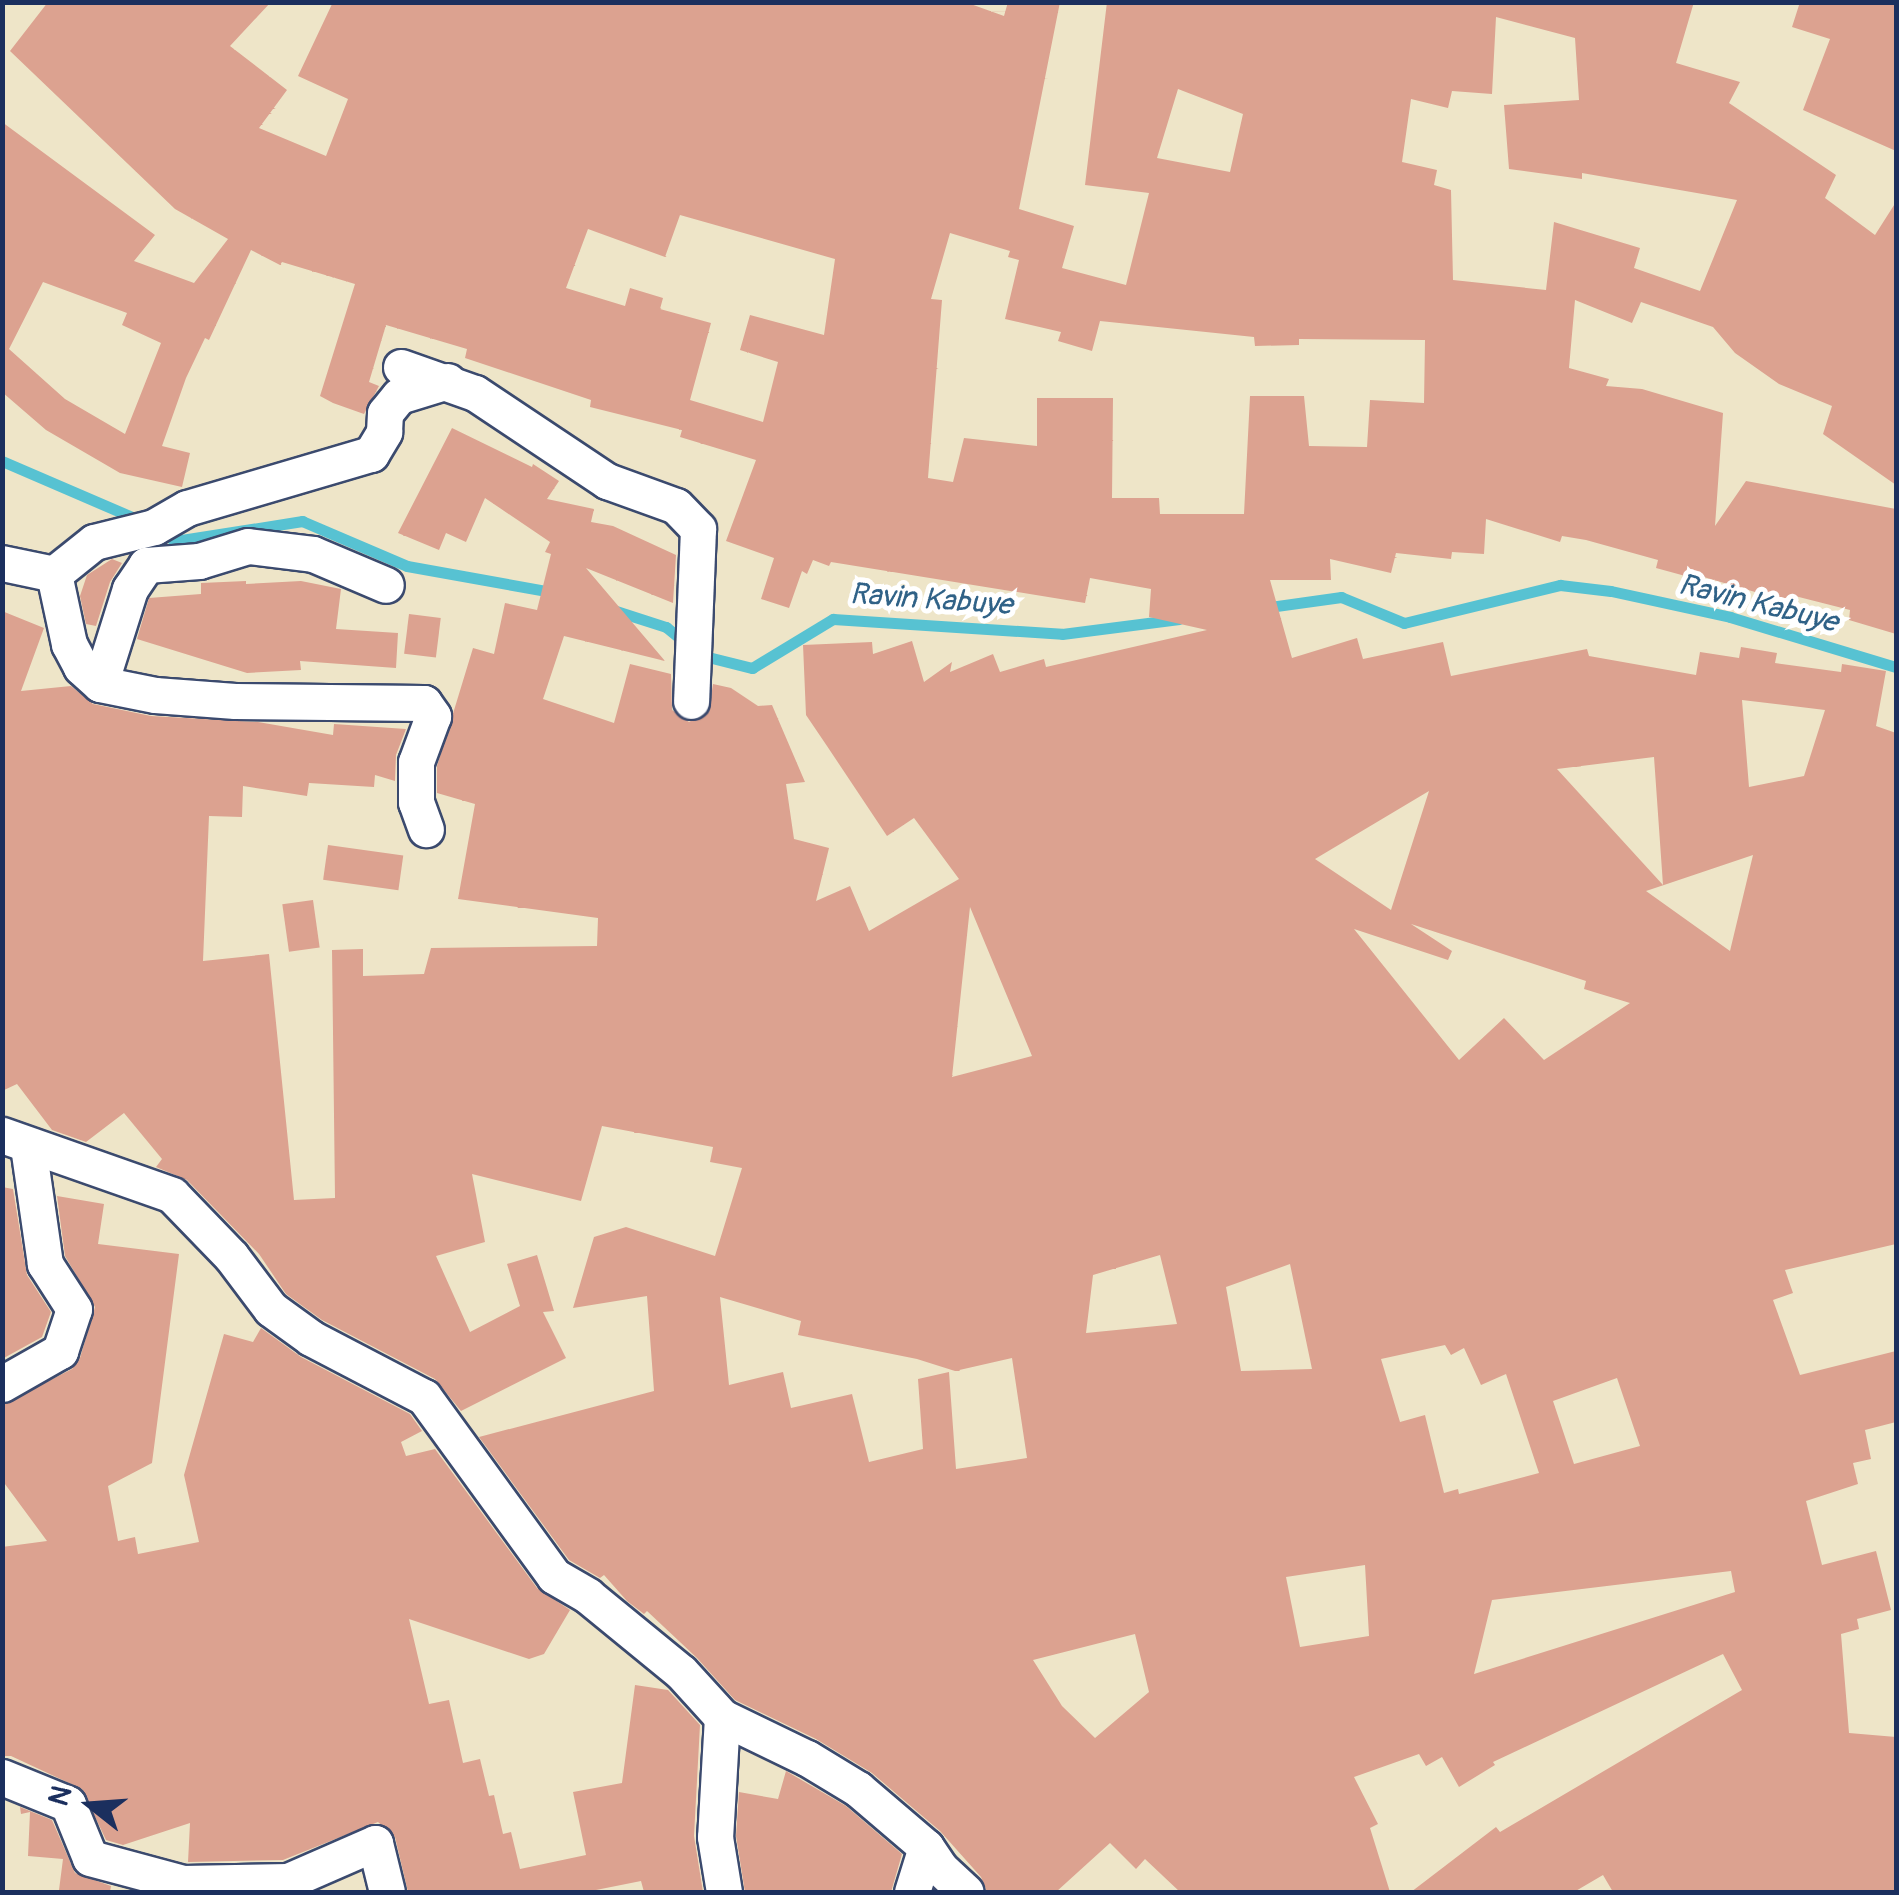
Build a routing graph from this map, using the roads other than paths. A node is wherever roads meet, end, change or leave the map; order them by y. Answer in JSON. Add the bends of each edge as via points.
{"nodes":[{"id":1,"x":401,"y":367,"type":"dead end"},
{"id":2,"x":449,"y":381,"type":"junction"},
{"id":3,"x":2,"y":563,"type":"edge"},
{"id":4,"x":54,"y":574,"type":"junction"},
{"id":5,"x":386,"y":586,"type":"dead end"},
{"id":6,"x":100,"y":684,"type":"junction"},
{"id":7,"x":691,"y":701,"type":"dead end"},
{"id":8,"x":426,"y":828,"type":"dead end"},
{"id":9,"x":15,"y":1141,"type":"edge"},
{"id":10,"x":2,"y":1384,"type":"edge"},
{"id":11,"x":722,"y":1717,"type":"junction"},
{"id":12,"x":2,"y":1777,"type":"edge"},
{"id":13,"x":926,"y":1848,"type":"junction"},
{"id":14,"x":387,"y":1892,"type":"edge"},
{"id":15,"x":724,"y":1892,"type":"edge"},
{"id":16,"x":912,"y":1892,"type":"edge"},
{"id":17,"x":966,"y":1892,"type":"edge"}],
"edges":[{"from":1,"to":2,"type":"street"},
{"from":2,"to":4,"type":"street","via":[[399,396],[385,413],[384,432],[371,454],[94,542]]},
{"from":2,"to":7,"type":"street","via":[[607,481],[676,506],[698,529]]},
{"from":3,"to":4,"type":"street"},
{"from":4,"to":6,"type":"street","via":[[69,644]]},
{"from":5,"to":6,"type":"street","via":[[314,554],[248,546],[199,560],[146,564],[130,588]]},
{"from":6,"to":8,"type":"street","via":[[235,701],[424,703],[433,716],[416,762],[416,802]]},
{"from":9,"to":10,"type":"street","via":[[45,1264],[74,1309],[60,1352]]},
{"from":9,"to":11,"type":"street","via":[[172,1195],[271,1309],[424,1398],[554,1576],[681,1672]]},
{"from":11,"to":13,"type":"street","via":[[858,1789]]},
{"from":11,"to":15,"type":"street","via":[[716,1837]]},
{"from":12,"to":14,"type":"street","via":[[68,1804],[90,1858],[183,1883],[288,1880],[375,1843]]},
{"from":13,"to":16,"type":"street"},
{"from":13,"to":17,"type":"street"}]}
